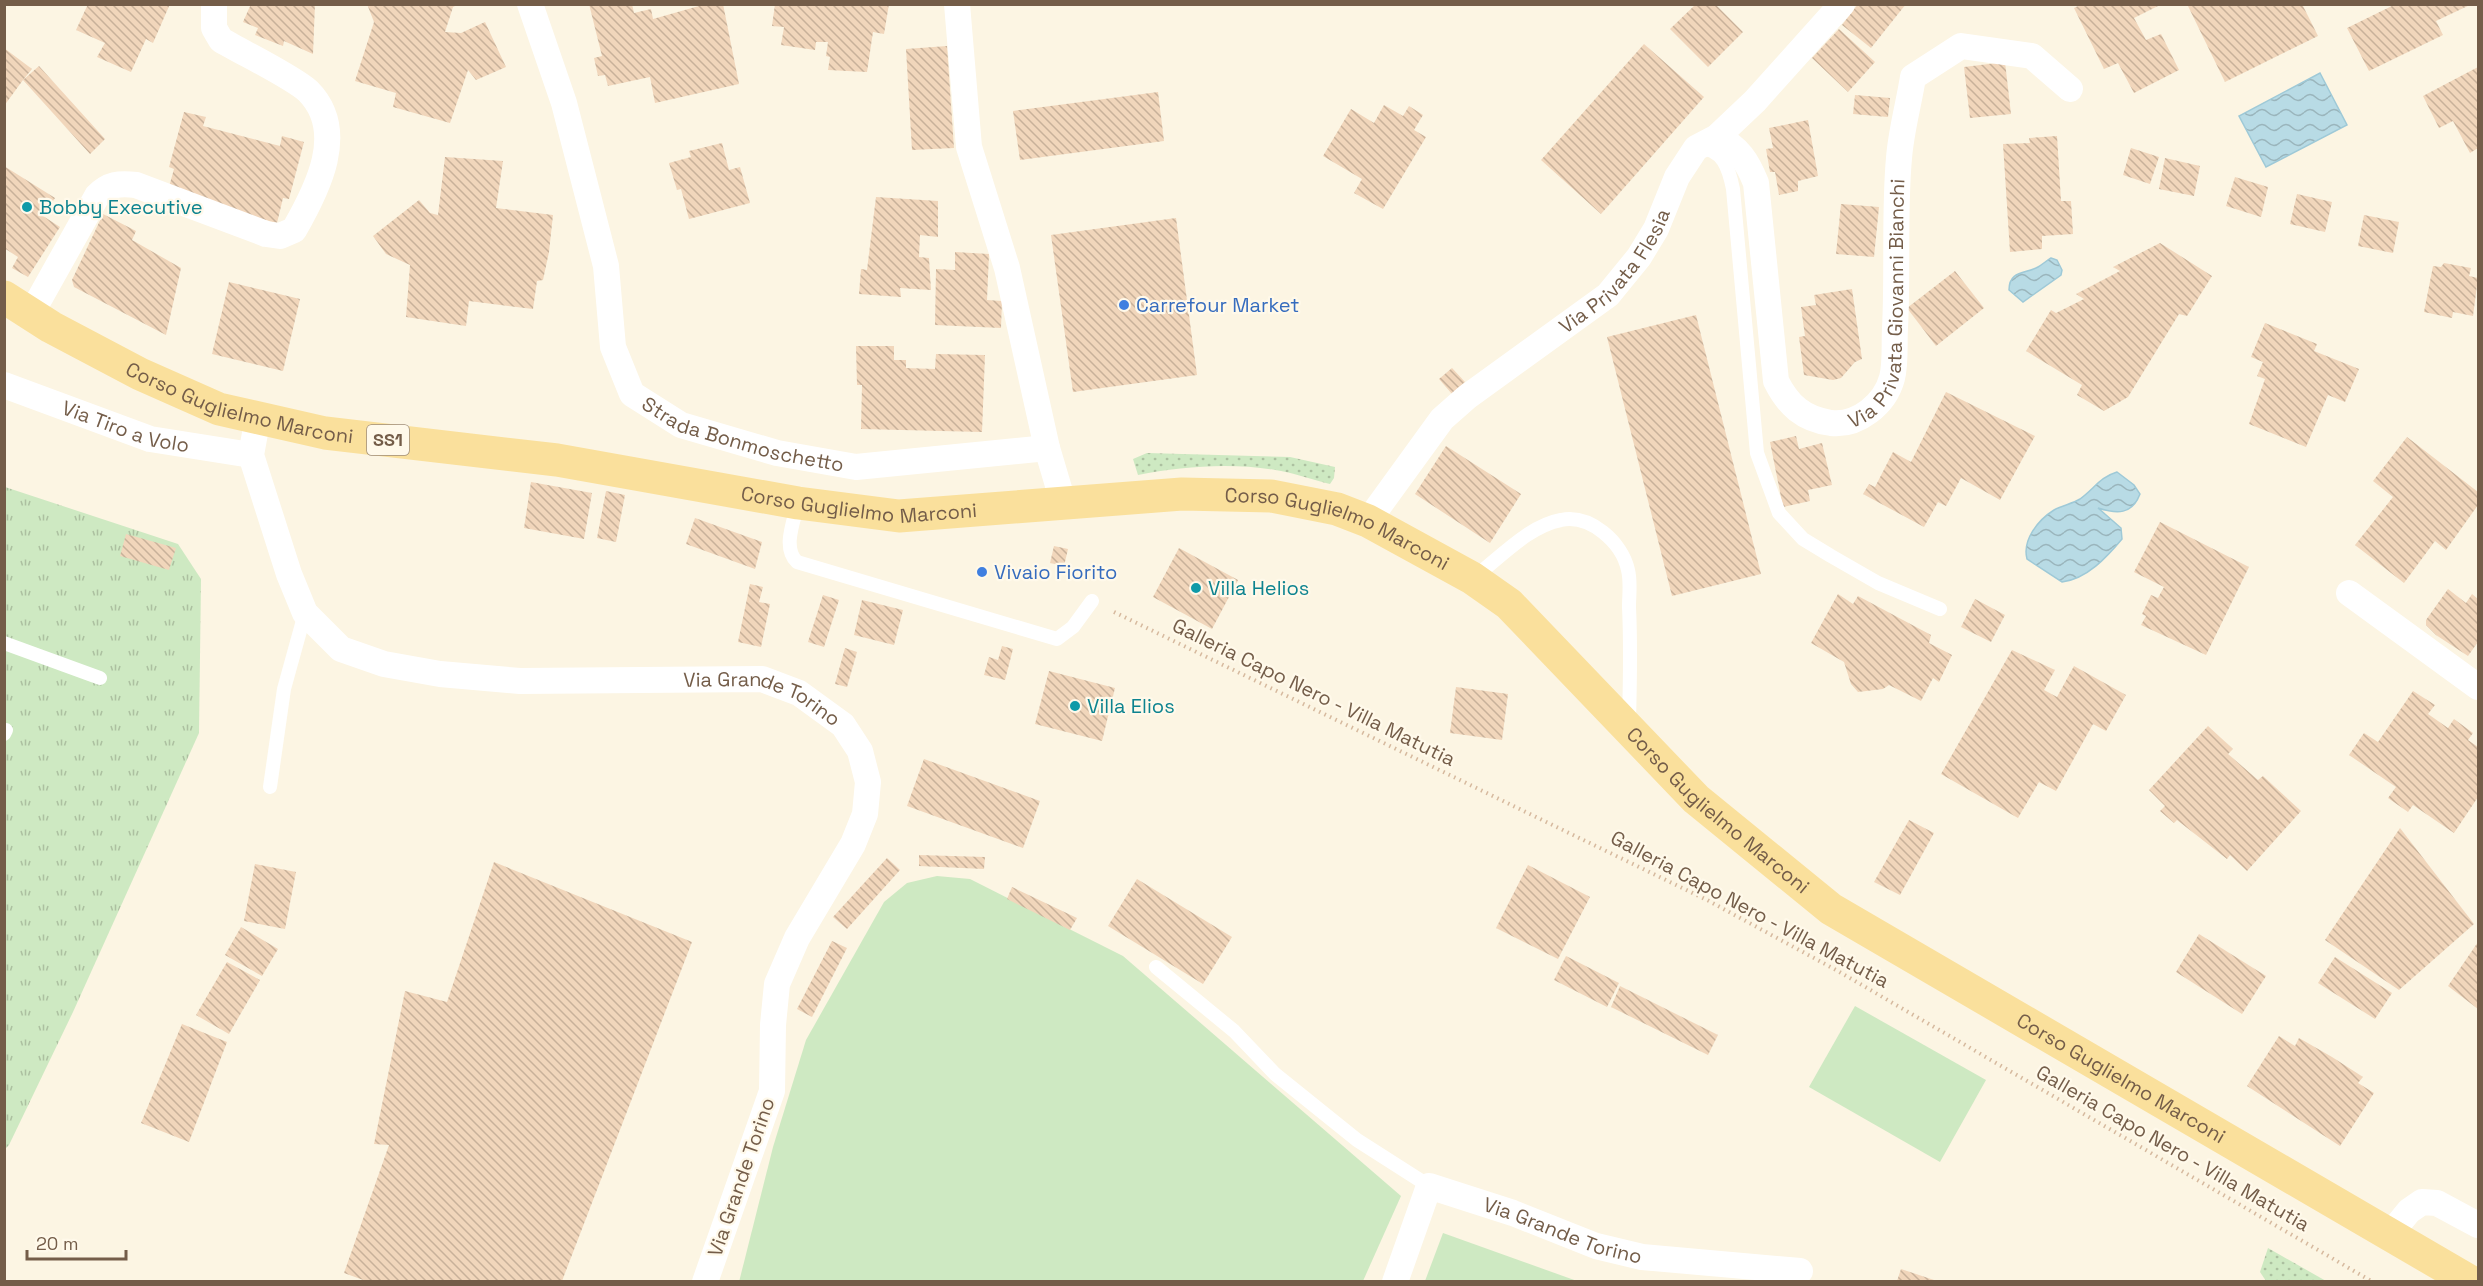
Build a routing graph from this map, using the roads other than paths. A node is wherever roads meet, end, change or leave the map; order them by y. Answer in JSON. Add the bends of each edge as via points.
{"nodes":[{"id":1,"x":214,"y":4,"type":"edge"},
{"id":2,"x":530,"y":4,"type":"edge"},
{"id":3,"x":957,"y":4,"type":"edge"},
{"id":4,"x":1842,"y":4,"type":"edge"},
{"id":5,"x":2070,"y":89,"type":"dead end"},
{"id":6,"x":1706,"y":142,"type":"junction"},
{"id":7,"x":18,"y":306,"type":"edge"},
{"id":8,"x":4,"y":385,"type":"edge"},
{"id":9,"x":258,"y":417,"type":"junction"},
{"id":10,"x":1047,"y":448,"type":"junction"},
{"id":11,"x":251,"y":455,"type":"junction"},
{"id":12,"x":1063,"y":502,"type":"junction"},
{"id":13,"x":798,"y":503,"type":"junction"},
{"id":14,"x":1368,"y":521,"type":"junction"},
{"id":15,"x":1472,"y":578,"type":"junction"},
{"id":16,"x":2349,"y":593,"type":"dead end"},
{"id":17,"x":1092,"y":601,"type":"road end"},
{"id":18,"x":1940,"y":609,"type":"dead end"},
{"id":19,"x":305,"y":613,"type":"junction"},
{"id":20,"x":4,"y":643,"type":"edge"},
{"id":21,"x":100,"y":678,"type":"dead end"},
{"id":22,"x":2478,"y":687,"type":"edge"},
{"id":23,"x":1629,"y":730,"type":"junction"},
{"id":24,"x":270,"y":787,"type":"dead end"},
{"id":25,"x":1156,"y":967,"type":"dead end"},
{"id":26,"x":1429,"y":1186,"type":"junction"},
{"id":27,"x":2478,"y":1225,"type":"edge"},
{"id":28,"x":2391,"y":1233,"type":"junction"},
{"id":29,"x":1800,"y":1271,"type":"dead end"},
{"id":30,"x":705,"y":1281,"type":"edge"},
{"id":31,"x":1395,"y":1281,"type":"edge"},
{"id":32,"x":2471,"y":1281,"type":"edge"}],
"edges":[{"from":1,"to":7,"type":"street","via":[[214,28],[221,40],[306,90],[324,115],[328,128],[324,168],[294,230],[280,236],[266,234],[136,185],[107,186]]},
{"from":2,"to":10,"type":"street","name":"Strada Bonmoschetto","via":[[564,103],[606,266],[613,347],[632,394],[681,425],[777,453],[856,467]]},
{"from":3,"to":10,"type":"street","via":[[969,147],[1007,268]]},
{"from":4,"to":6,"type":"street","name":"Via Privata Flesia","via":[[1755,100]]},
{"from":5,"to":6,"type":"street","name":"Via Privata Giovanni Bianchi","via":[[2032,56],[1961,46],[1913,77],[1899,158],[1893,377],[1872,410],[1855,420],[1835,423],[1816,421],[1799,412],[1776,381],[1756,183],[1747,161],[1734,146]]},
{"from":6,"to":14,"type":"street","name":"Via Privata Flesia","via":[[1677,177],[1656,229],[1639,257],[1608,295],[1442,418]]},
{"from":6,"to":18,"type":"lane","via":[[1707,148],[1720,156],[1731,179],[1757,453],[1779,513],[1803,539],[1830,556],[1878,583]]},
{"from":7,"to":9,"type":"main road","name":"Corso Guglielmo Marconi","number":"SS1","via":[[140,374],[219,409]]},
{"from":8,"to":11,"type":"street","name":"Via Tiro a Volo","via":[[150,439]]},
{"from":9,"to":11,"type":"street","name":"Via Grande Torino"},
{"from":9,"to":13,"type":"main road","name":"Corso Guglielmo Marconi","number":"SS1","via":[[325,433],[557,460]]},
{"from":10,"to":12,"type":"street"},
{"from":11,"to":19,"type":"street","name":"Via Grande Torino"},
{"from":12,"to":13,"type":"main road","name":"Corso Guglielmo Marconi","via":[[898,516]]},
{"from":12,"to":14,"type":"main road","name":"Corso Guglielmo Marconi","via":[[1182,494],[1271,496],[1337,509]]},
{"from":13,"to":17,"type":"lane","via":[[789,547],[797,562],[1057,639],[1073,627]]},
{"from":14,"to":15,"type":"main road","name":"Corso Guglielmo Marconi"},
{"from":15,"to":23,"type":"main road","name":"Corso Guglielmo Marconi","via":[[1537,630]]},
{"from":15,"to":23,"type":"lane","via":[[1536,530],[1562,520],[1583,520],[1601,530],[1628,569]]},
{"from":16,"to":22,"type":"street"},
{"from":19,"to":24,"type":"lane","via":[[284,689]]},
{"from":19,"to":30,"type":"street","name":"Via Grande Torino","via":[[341,649],[384,664],[440,674],[520,681],[762,679],[799,693],[843,724],[860,751],[868,782],[866,814],[853,844],[797,938],[777,984],[772,1025],[772,1091]]},
{"from":20,"to":21,"type":"lane"},
{"from":23,"to":28,"type":"main road","name":"Corso Guglielmo Marconi","via":[[1696,799],[1831,909]]},
{"from":25,"to":26,"type":"lane","via":[[1234,1030],[1275,1074],[1357,1140]]},
{"from":26,"to":29,"type":"street","name":"Via Grande Torino","via":[[1596,1246],[1642,1257]]},
{"from":26,"to":31,"type":"street"},
{"from":27,"to":28,"type":"street","via":[[2437,1203],[2422,1202]]},
{"from":28,"to":32,"type":"main road","name":"Corso Guglielmo Marconi"}]}
